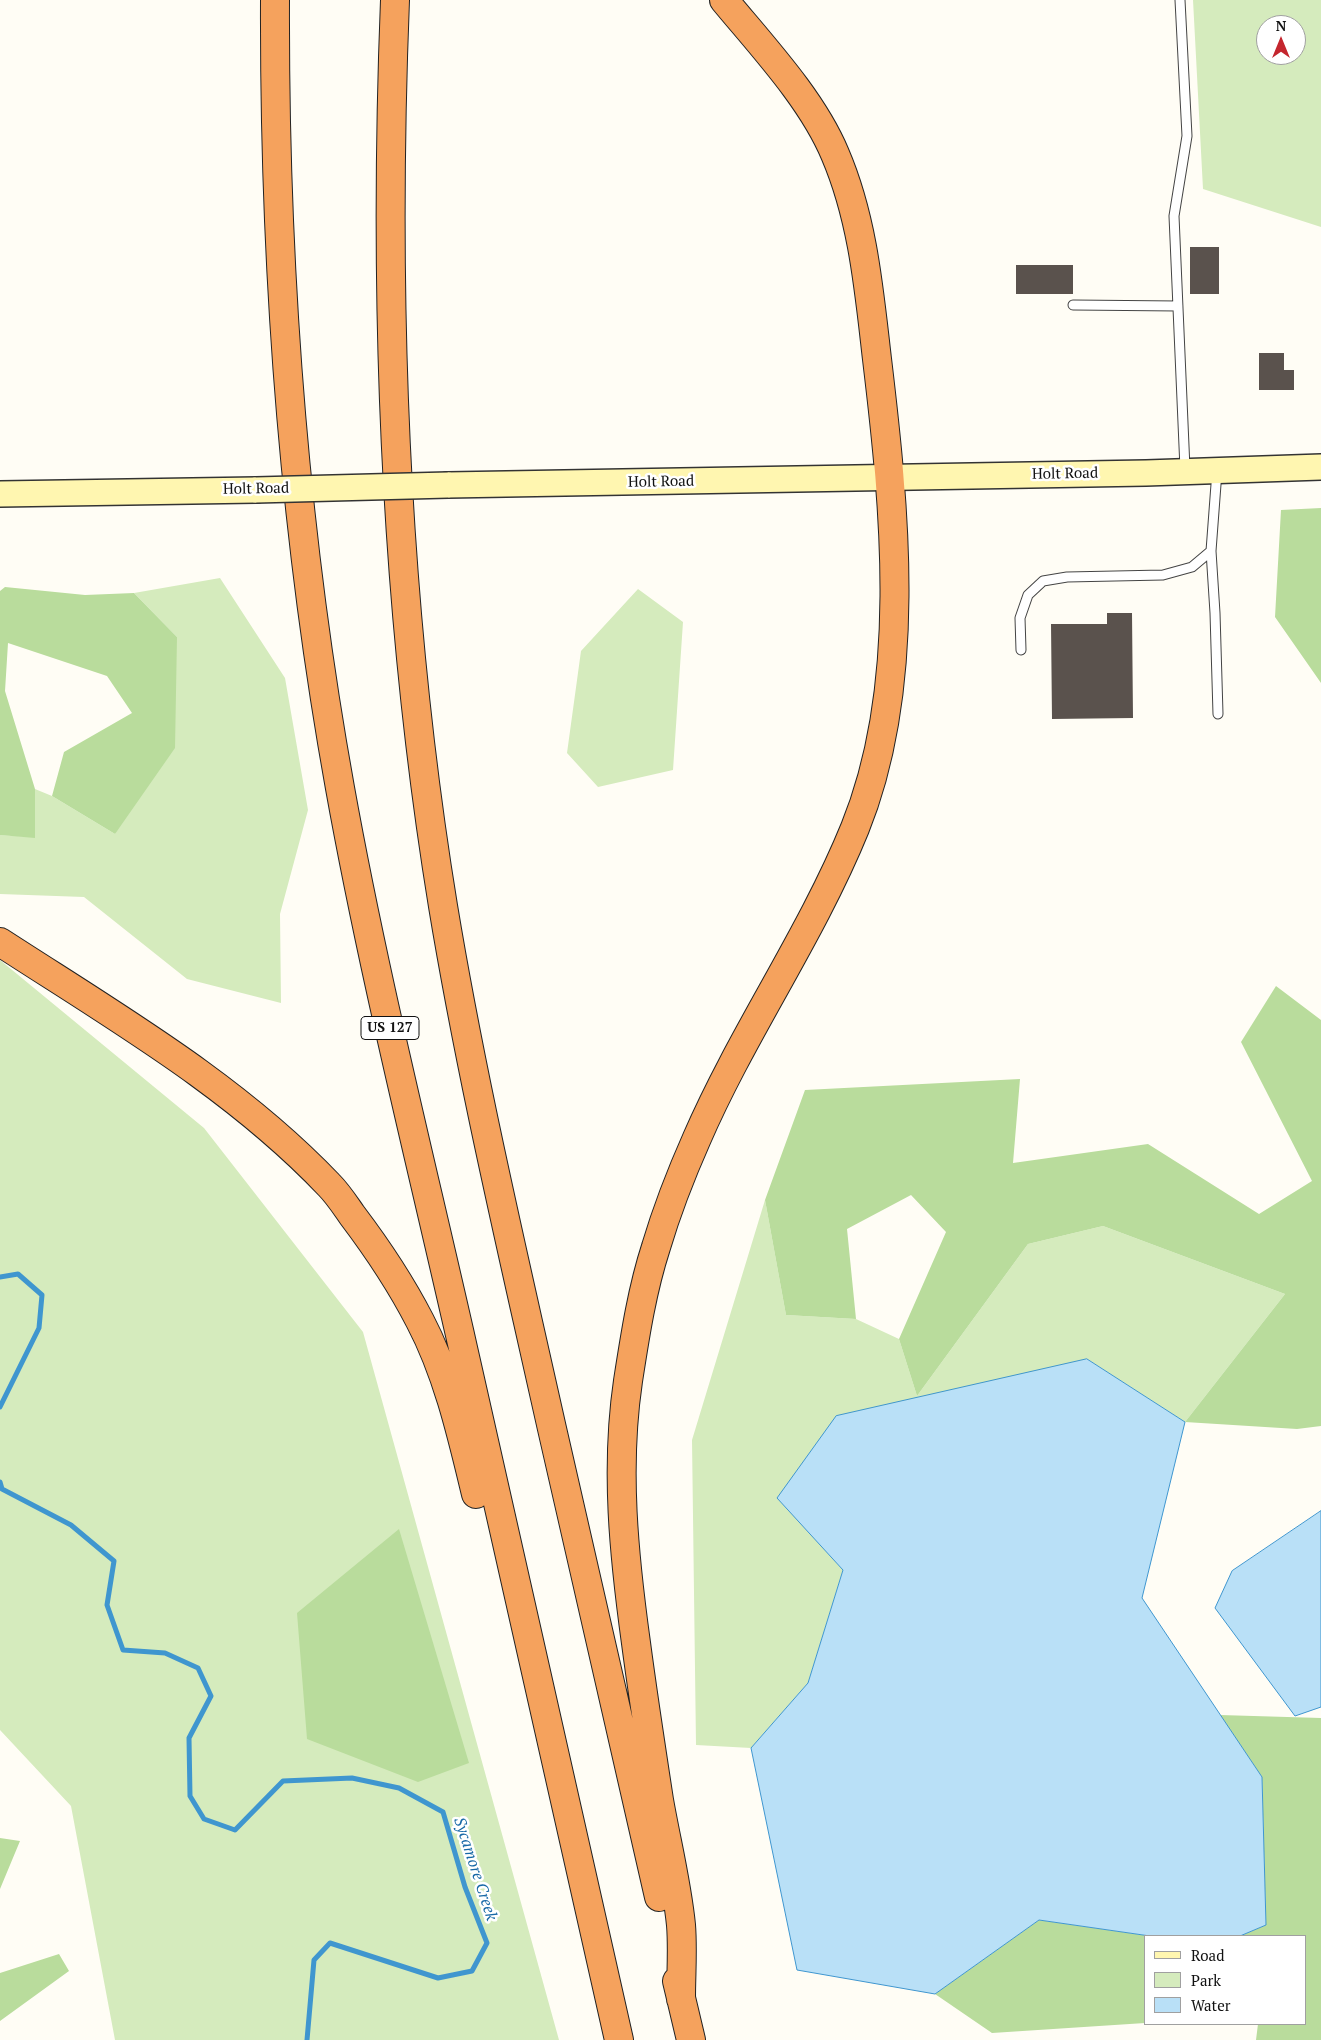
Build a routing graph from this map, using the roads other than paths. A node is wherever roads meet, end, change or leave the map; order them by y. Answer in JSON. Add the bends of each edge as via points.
{"nodes":[{"id":1,"x":275,"y":0,"type":"edge"},
{"id":2,"x":396,"y":0,"type":"edge"},
{"id":3,"x":724,"y":0,"type":"edge"},
{"id":4,"x":1180,"y":0,"type":"edge"},
{"id":5,"x":1073,"y":305,"type":"dead end"},
{"id":6,"x":1178,"y":306,"type":"junction"},
{"id":7,"x":1321,"y":467,"type":"edge"},
{"id":8,"x":1217,"y":471,"type":"junction"},
{"id":9,"x":1185,"y":472,"type":"junction"},
{"id":10,"x":891,"y":478,"type":"junction"},
{"id":11,"x":0,"y":494,"type":"edge"},
{"id":12,"x":1211,"y":551,"type":"junction"},
{"id":13,"x":1021,"y":650,"type":"dead end"},
{"id":14,"x":1218,"y":714,"type":"dead end"},
{"id":15,"x":0,"y":942,"type":"edge"},
{"id":16,"x":545,"y":1716,"type":"junction"},
{"id":17,"x":682,"y":1998,"type":"junction"},
{"id":18,"x":618,"y":2040,"type":"edge"},
{"id":19,"x":691,"y":2040,"type":"edge"}],
"edges":[{"from":1,"to":16,"type":"highway","number":"US 127","via":[[280,263],[290,406],[303,534],[340,787],[371,945]]},
{"from":2,"to":17,"type":"highway","via":[[390,130],[393,397],[409,628],[427,792],[468,1042]]},
{"from":3,"to":10,"type":"highway","via":[[809,108],[834,149],[851,195],[864,251]]},
{"from":4,"to":6,"type":"lane","via":[[1187,136],[1174,216]]},
{"from":5,"to":6,"type":"lane"},
{"from":6,"to":9,"type":"lane"},
{"from":7,"to":8,"type":"main road","name":"Holt Road"},
{"from":8,"to":9,"type":"main road","name":"Holt Road"},
{"from":8,"to":12,"type":"lane"},
{"from":9,"to":10,"type":"main road","name":"Holt Road"},
{"from":10,"to":11,"type":"main road","name":"Holt Road","bridge":true},
{"from":10,"to":17,"type":"highway","via":[[895,567],[891,664],[885,719],[874,770],[856,826],[820,903],[738,1054],[698,1134],[673,1196],[654,1250],[627,1388],[621,1465],[622,1534],[641,1681],[681,1924]]},
{"from":12,"to":13,"type":"lane","via":[[1192,566],[1163,575],[1067,577],[1043,581],[1028,595],[1020,618]]},
{"from":12,"to":14,"type":"lane"},
{"from":15,"to":16,"type":"highway","via":[[110,1013],[246,1108],[331,1187],[362,1228],[421,1322],[445,1380],[468,1458],[510,1634]]},
{"from":16,"to":18,"type":"highway","number":"US 127"},
{"from":17,"to":19,"type":"highway"}]}
